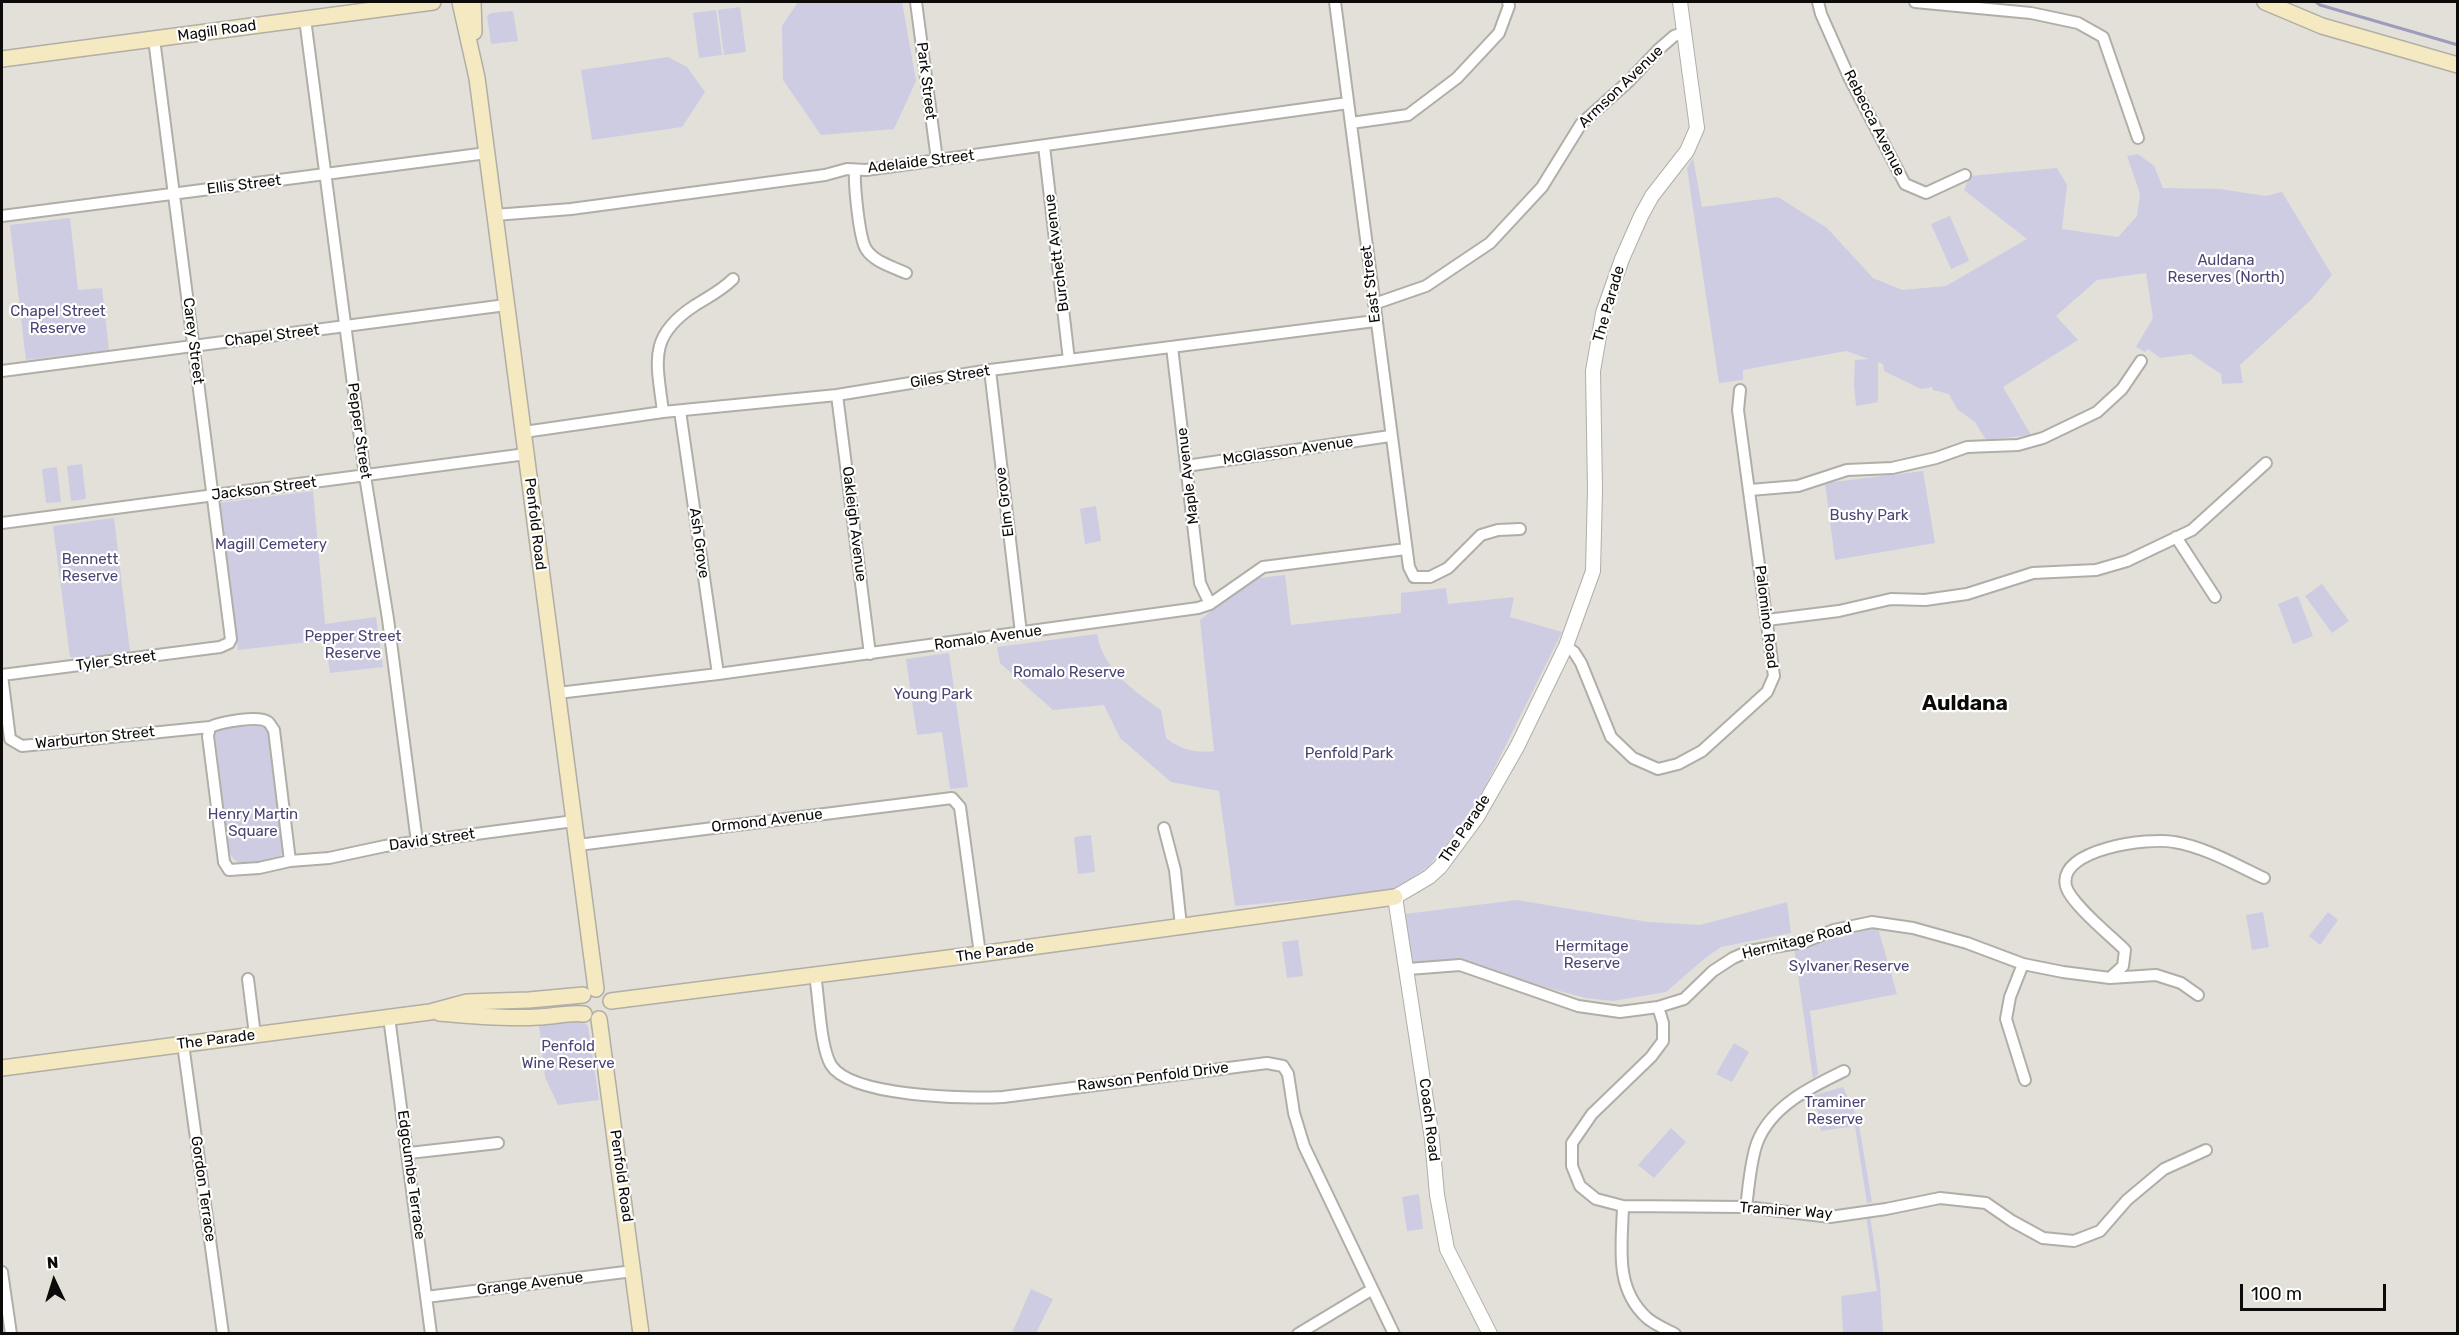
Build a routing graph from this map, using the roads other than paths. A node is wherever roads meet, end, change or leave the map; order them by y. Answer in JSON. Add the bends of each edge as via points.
{"nodes":[{"id":1,"x":433,"y":2,"type":"edge"},
{"id":2,"x":460,"y":2,"type":"edge"},
{"id":3,"x":473,"y":2,"type":"edge"},
{"id":4,"x":916,"y":2,"type":"edge"},
{"id":5,"x":1335,"y":2,"type":"edge"},
{"id":6,"x":1508,"y":2,"type":"edge"},
{"id":7,"x":1680,"y":2,"type":"edge"},
{"id":8,"x":1818,"y":2,"type":"edge"},
{"id":9,"x":1915,"y":2,"type":"edge"},
{"id":10,"x":2265,"y":2,"type":"edge"},
{"id":11,"x":305,"y":19,"type":"junction"},
{"id":12,"x":1684,"y":32,"type":"junction"},
{"id":13,"x":155,"y":46,"type":"junction"},
{"id":14,"x":2,"y":59,"type":"edge"},
{"id":15,"x":474,"y":59,"type":"junction"},
{"id":16,"x":2457,"y":65,"type":"edge"},
{"id":17,"x":1348,"y":103,"type":"junction"},
{"id":18,"x":1351,"y":123,"type":"junction"},
{"id":19,"x":2138,"y":138,"type":"dead end"},
{"id":20,"x":1044,"y":146,"type":"junction"},
{"id":21,"x":487,"y":153,"type":"junction"},
{"id":22,"x":937,"y":160,"type":"junction"},
{"id":23,"x":855,"y":170,"type":"junction"},
{"id":24,"x":326,"y":174,"type":"junction"},
{"id":25,"x":1965,"y":175,"type":"dead end"},
{"id":26,"x":175,"y":193,"type":"junction"},
{"id":27,"x":2,"y":216,"type":"edge"},
{"id":28,"x":495,"y":216,"type":"junction"},
{"id":29,"x":906,"y":273,"type":"dead end"},
{"id":30,"x":733,"y":279,"type":"dead end"},
{"id":31,"x":1374,"y":304,"type":"junction"},
{"id":32,"x":506,"y":305,"type":"junction"},
{"id":33,"x":1376,"y":321,"type":"junction"},
{"id":34,"x":345,"y":326,"type":"junction"},
{"id":35,"x":193,"y":346,"type":"junction"},
{"id":36,"x":1172,"y":347,"type":"junction"},
{"id":37,"x":1069,"y":360,"type":"junction"},
{"id":38,"x":2142,"y":361,"type":"dead end"},
{"id":39,"x":990,"y":370,"type":"junction"},
{"id":40,"x":2,"y":371,"type":"edge"},
{"id":41,"x":1740,"y":390,"type":"dead end"},
{"id":42,"x":837,"y":395,"type":"junction"},
{"id":43,"x":680,"y":411,"type":"junction"},
{"id":44,"x":663,"y":412,"type":"junction"},
{"id":45,"x":524,"y":432,"type":"junction"},
{"id":46,"x":1390,"y":436,"type":"junction"},
{"id":47,"x":526,"y":454,"type":"junction"},
{"id":48,"x":2266,"y":463,"type":"dead end"},
{"id":49,"x":1186,"y":466,"type":"junction"},
{"id":50,"x":365,"y":476,"type":"junction"},
{"id":51,"x":1750,"y":490,"type":"junction"},
{"id":52,"x":213,"y":495,"type":"junction"},
{"id":53,"x":2,"y":523,"type":"edge"},
{"id":54,"x":1520,"y":529,"type":"dead end"},
{"id":55,"x":2176,"y":537,"type":"junction"},
{"id":56,"x":1406,"y":549,"type":"junction"},
{"id":57,"x":2215,"y":597,"type":"dead end"},
{"id":58,"x":1210,"y":604,"type":"junction"},
{"id":59,"x":1767,"y":620,"type":"junction"},
{"id":60,"x":1021,"y":633,"type":"junction"},
{"id":61,"x":229,"y":643,"type":"joint"},
{"id":62,"x":1566,"y":645,"type":"junction"},
{"id":63,"x":870,"y":654,"type":"junction"},
{"id":64,"x":718,"y":674,"type":"junction"},
{"id":65,"x":2,"y":675,"type":"edge"},
{"id":66,"x":558,"y":693,"type":"junction"},
{"id":67,"x":210,"y":726,"type":"junction"},
{"id":68,"x":574,"y":821,"type":"junction"},
{"id":69,"x":1164,"y":828,"type":"dead end"},
{"id":70,"x":417,"y":842,"type":"junction"},
{"id":71,"x":578,"y":845,"type":"junction"},
{"id":72,"x":290,"y":861,"type":"junction"},
{"id":73,"x":2264,"y":878,"type":"dead end"},
{"id":74,"x":1395,"y":897,"type":"junction"},
{"id":75,"x":1181,"y":926,"type":"junction"},
{"id":76,"x":980,"y":954,"type":"junction"},
{"id":77,"x":2023,"y":964,"type":"junction"},
{"id":78,"x":1408,"y":969,"type":"junction"},
{"id":79,"x":816,"y":975,"type":"junction"},
{"id":80,"x":2110,"y":978,"type":"junction"},
{"id":81,"x":248,"y":979,"type":"dead end"},
{"id":82,"x":590,"y":992,"type":"junction"},
{"id":83,"x":2198,"y":995,"type":"dead end"},
{"id":84,"x":611,"y":1000,"type":"junction"},
{"id":85,"x":1658,"y":1007,"type":"junction"},
{"id":86,"x":430,"y":1012,"type":"junction"},
{"id":87,"x":389,"y":1017,"type":"junction"},
{"id":88,"x":592,"y":1017,"type":"junction"},
{"id":89,"x":255,"y":1035,"type":"junction"},
{"id":90,"x":183,"y":1044,"type":"junction"},
{"id":91,"x":2,"y":1068,"type":"edge"},
{"id":92,"x":1844,"y":1071,"type":"dead end"},
{"id":93,"x":2025,"y":1080,"type":"dead end"},
{"id":94,"x":498,"y":1143,"type":"dead end"},
{"id":95,"x":2206,"y":1150,"type":"dead end"},
{"id":96,"x":409,"y":1153,"type":"junction"},
{"id":97,"x":1623,"y":1206,"type":"junction"},
{"id":98,"x":1746,"y":1207,"type":"junction"},
{"id":99,"x":633,"y":1271,"type":"junction"},
{"id":100,"x":2,"y":1272,"type":"edge"},
{"id":101,"x":1371,"y":1290,"type":"junction"},
{"id":102,"x":426,"y":1297,"type":"junction"},
{"id":103,"x":10,"y":1334,"type":"edge"},
{"id":104,"x":223,"y":1334,"type":"edge"},
{"id":105,"x":431,"y":1334,"type":"edge"},
{"id":106,"x":641,"y":1334,"type":"edge"},
{"id":107,"x":1298,"y":1334,"type":"edge"},
{"id":108,"x":1394,"y":1334,"type":"edge"},
{"id":109,"x":1490,"y":1334,"type":"edge"},
{"id":110,"x":1675,"y":1334,"type":"edge"}],
"edges":[{"from":1,"to":11,"type":"main road","name":"Magill Road"},
{"from":2,"to":15,"type":"main road","name":"Penfold Road"},
{"from":3,"to":15,"type":"main road","name":"Penfold Road"},
{"from":4,"to":22,"type":"street","name":"Park Street"},
{"from":5,"to":17,"type":"street","name":"East Street"},
{"from":6,"to":18,"type":"street","via":[[1499,33],[1457,78],[1408,115]]},
{"from":7,"to":12,"type":"street","name":"The Parade"},
{"from":8,"to":25,"type":"street","name":"Rebecca Avenue","via":[[1849,78],[1905,184],[1926,192]]},
{"from":9,"to":19,"type":"street","via":[[2031,13],[2078,23],[2103,38]]},
{"from":10,"to":16,"type":"main road","via":[[2322,26]]},
{"from":11,"to":13,"type":"main road","name":"Magill Road"},
{"from":11,"to":24,"type":"street","name":"Pepper Street"},
{"from":12,"to":31,"type":"street","name":"Armson Avenue","via":[[1659,49],[1581,124],[1542,187],[1490,243],[1426,286]]},
{"from":12,"to":62,"type":"street","name":"The Parade","via":[[1697,119],[1694,138],[1641,216],[1603,313],[1593,371],[1593,571]]},
{"from":13,"to":14,"type":"main road","name":"Magill Road"},
{"from":13,"to":26,"type":"street","name":"Carey Street"},
{"from":15,"to":21,"type":"main road","name":"Penfold Road"},
{"from":17,"to":18,"type":"street","name":"East Street"},
{"from":17,"to":20,"type":"street","name":"Adelaide Street"},
{"from":18,"to":31,"type":"street","name":"East Street"},
{"from":20,"to":22,"type":"street","name":"Adelaide Street"},
{"from":20,"to":37,"type":"street","name":"Burchett Avenue"},
{"from":21,"to":24,"type":"street","name":"Ellis Street"},
{"from":21,"to":28,"type":"main road","name":"Penfold Road"},
{"from":22,"to":23,"type":"street","name":"Adelaide Street"},
{"from":23,"to":28,"type":"street","name":"Adelaide Street"},
{"from":23,"to":29,"type":"street","via":[[866,249],[874,258]]},
{"from":24,"to":26,"type":"street","name":"Ellis Street"},
{"from":24,"to":34,"type":"street","name":"Pepper Street"},
{"from":26,"to":27,"type":"street","name":"Ellis Street"},
{"from":26,"to":35,"type":"street","name":"Carey Street"},
{"from":28,"to":32,"type":"main road","name":"Penfold Road"},
{"from":30,"to":44,"type":"street","via":[[667,329],[659,347]]},
{"from":31,"to":33,"type":"street","name":"East Street"},
{"from":32,"to":34,"type":"street","name":"Chapel Street"},
{"from":32,"to":45,"type":"main road","name":"Penfold Road"},
{"from":33,"to":36,"type":"street","name":"Giles Street"},
{"from":33,"to":46,"type":"street","name":"East Street"},
{"from":34,"to":35,"type":"street","name":"Chapel Street"},
{"from":34,"to":50,"type":"street","name":"Pepper Street"},
{"from":35,"to":40,"type":"street","name":"Chapel Street"},
{"from":35,"to":52,"type":"street","name":"Carey Street"},
{"from":36,"to":37,"type":"street","name":"Giles Street"},
{"from":36,"to":49,"type":"street","name":"Maple Avenue"},
{"from":37,"to":39,"type":"street","name":"Giles Street"},
{"from":38,"to":51,"type":"street","via":[[2122,389],[2097,412],[2043,438],[2018,445],[1967,447],[1892,468],[1847,470],[1798,486]]},
{"from":39,"to":42,"type":"street","name":"Giles Street"},
{"from":39,"to":60,"type":"street","name":"Elm Grove"},
{"from":41,"to":51,"type":"street","name":"Palomino Road","via":[[1738,410]]},
{"from":42,"to":43,"type":"street","name":"Giles Street"},
{"from":42,"to":63,"type":"street","name":"Oakleigh Avenue"},
{"from":43,"to":44,"type":"street","name":"Giles Street"},
{"from":43,"to":64,"type":"street","name":"Ash Grove"},
{"from":44,"to":45,"type":"street","name":"Giles Street"},
{"from":45,"to":47,"type":"main road","name":"Penfold Road"},
{"from":46,"to":49,"type":"street","name":"McGlasson Avenue"},
{"from":46,"to":56,"type":"street","name":"East Street"},
{"from":47,"to":50,"type":"street","name":"Jackson Street"},
{"from":47,"to":66,"type":"main road","name":"Penfold Road"},
{"from":48,"to":55,"type":"street","via":[[2192,530]]},
{"from":49,"to":58,"type":"street","name":"Maple Avenue","via":[[1200,583]]},
{"from":50,"to":52,"type":"street","name":"Jackson Street"},
{"from":50,"to":70,"type":"street","name":"Pepper Street"},
{"from":51,"to":59,"type":"street","name":"Palomino Road"},
{"from":52,"to":53,"type":"street","name":"Jackson Street"},
{"from":52,"to":61,"type":"street","name":"Carey Street","via":[[231,631]]},
{"from":54,"to":56,"type":"street","name":"East Street","via":[[1481,535],[1448,568],[1430,577],[1414,577]]},
{"from":55,"to":57,"type":"street"},
{"from":55,"to":59,"type":"street","via":[[2127,561],[2096,570],[2033,573],[1967,594],[1925,600],[1891,599]]},
{"from":56,"to":58,"type":"street","name":"Romalo Avenue","via":[[1263,567]]},
{"from":58,"to":60,"type":"street","name":"Romalo Avenue"},
{"from":59,"to":62,"type":"street","name":"Palomino Road","via":[[1774,676],[1767,692],[1702,751],[1658,769],[1633,758],[1611,737],[1581,663]]},
{"from":60,"to":63,"type":"street","name":"Romalo Avenue"},
{"from":61,"to":65,"type":"street","name":"Tyler Street"},
{"from":62,"to":74,"type":"street","name":"The Parade","via":[[1517,747],[1477,817],[1440,867]]},
{"from":63,"to":64,"type":"street","name":"Romalo Avenue"},
{"from":64,"to":66,"type":"street","name":"Romalo Avenue"},
{"from":65,"to":67,"type":"street","name":"Warburton Street","via":[[10,739],[22,746]]},
{"from":66,"to":68,"type":"main road","name":"Penfold Road"},
{"from":67,"to":72,"type":"street","via":[[260,719],[274,730]]},
{"from":67,"to":72,"type":"street","via":[[208,736],[224,862],[229,870]]},
{"from":68,"to":70,"type":"street","name":"David Street"},
{"from":68,"to":71,"type":"main road","name":"Penfold Road"},
{"from":69,"to":75,"type":"street","via":[[1175,870]]},
{"from":70,"to":72,"type":"street","name":"David Street"},
{"from":71,"to":76,"type":"street","name":"Ormond Avenue","via":[[956,800]]},
{"from":71,"to":82,"type":"main road","name":"Penfold Road"},
{"from":73,"to":80,"type":"street","via":[[2173,842],[2138,842],[2092,853],[2074,862],[2067,869],[2066,886],[2076,903],[2125,950],[2123,966]]},
{"from":74,"to":75,"type":"main road","name":"The Parade"},
{"from":74,"to":78,"type":"street","name":"Coach Road"},
{"from":75,"to":76,"type":"main road","name":"The Parade"},
{"from":76,"to":79,"type":"main road","name":"The Parade"},
{"from":77,"to":80,"type":"street","name":"Hermitage Road"},
{"from":77,"to":85,"type":"street","name":"Hermitage Road","via":[[1967,943],[1872,922],[1834,930],[1804,942],[1749,951],[1713,971],[1684,999]]},
{"from":77,"to":93,"type":"street","via":[[2006,1019]]},
{"from":78,"to":85,"type":"street","name":"Hermitage Road","via":[[1460,964],[1578,1006],[1620,1012]]},
{"from":78,"to":109,"type":"street","name":"Coach Road","via":[[1437,1195],[1448,1249]]},
{"from":79,"to":84,"type":"main road","name":"The Parade"},
{"from":79,"to":101,"type":"street","name":"Rawson Penfold Drive","via":[[830,1063],[846,1080],[894,1090],[968,1099],[1002,1097],[1279,1064],[1288,1074],[1304,1146]]},
{"from":80,"to":83,"type":"street","name":"Hermitage Road","via":[[2156,975],[2181,983]]},
{"from":81,"to":89,"type":"street"},
{"from":82,"to":84,"type":"main road","via":[[606,992]]},
{"from":82,"to":86,"type":"main road","name":"The Parade","via":[[529,1000],[467,1002]]},
{"from":82,"to":88,"type":"main road","via":[[580,1005]]},
{"from":84,"to":88,"type":"main road","via":[[608,1014]]},
{"from":85,"to":97,"type":"street","name":"Traminer Way","via":[[1664,1023],[1663,1041],[1652,1058],[1592,1114],[1572,1143],[1572,1166],[1580,1186],[1596,1199]]},
{"from":86,"to":87,"type":"main road","name":"The Parade"},
{"from":86,"to":88,"type":"main road","name":"The Parade","via":[[526,1017],[574,1012]]},
{"from":87,"to":89,"type":"main road","name":"The Parade"},
{"from":87,"to":96,"type":"street","name":"Edgcumbe Terrace"},
{"from":88,"to":99,"type":"main road","name":"Penfold Road"},
{"from":89,"to":90,"type":"main road","name":"The Parade"},
{"from":90,"to":91,"type":"main road","name":"The Parade"},
{"from":90,"to":104,"type":"street","name":"Gordon Terrace"},
{"from":92,"to":98,"type":"street","via":[[1810,1087],[1771,1121],[1758,1142]]},
{"from":94,"to":96,"type":"street"},
{"from":95,"to":98,"type":"street","name":"Traminer Way","via":[[2164,1169],[2127,1200],[2100,1231],[2074,1242],[2043,1238],[1986,1203],[1940,1198],[1830,1217]]},
{"from":96,"to":102,"type":"street","name":"Edgcumbe Terrace"},
{"from":97,"to":98,"type":"street","name":"Traminer Way"},
{"from":97,"to":110,"type":"street","via":[[1621,1271],[1629,1298],[1647,1319]]},
{"from":99,"to":102,"type":"street","name":"Grange Avenue"},
{"from":99,"to":106,"type":"main road","name":"Penfold Road"},
{"from":100,"to":103,"type":"street"},
{"from":101,"to":107,"type":"street"},
{"from":101,"to":108,"type":"street","name":"Rawson Penfold Drive"},
{"from":102,"to":105,"type":"street","name":"Edgcumbe Terrace"}]}
